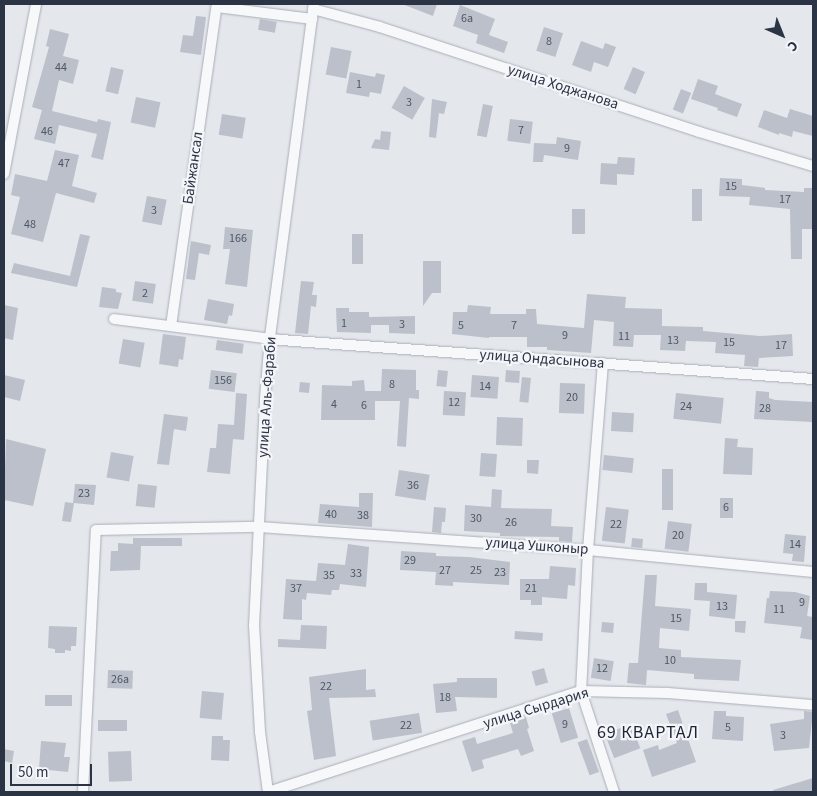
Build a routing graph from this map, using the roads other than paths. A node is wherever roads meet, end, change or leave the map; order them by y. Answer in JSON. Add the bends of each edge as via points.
{"nodes":[{"id":1,"x":36,"y":4,"type":"edge"},
{"id":2,"x":217,"y":5,"type":"edge"},
{"id":3,"x":313,"y":11,"type":"edge"},
{"id":4,"x":813,"y":166,"type":"edge"},
{"id":5,"x":4,"y":174,"type":"edge"},
{"id":6,"x":114,"y":319,"type":"dead end"},
{"id":7,"x":171,"y":326,"type":"junction"},
{"id":8,"x":270,"y":337,"type":"junction"},
{"id":9,"x":603,"y":363,"type":"junction"},
{"id":10,"x":813,"y":380,"type":"edge"},
{"id":11,"x":259,"y":527,"type":"junction"},
{"id":12,"x":588,"y":550,"type":"junction"},
{"id":13,"x":813,"y":572,"type":"edge"},
{"id":14,"x":581,"y":691,"type":"junction"},
{"id":15,"x":813,"y":705,"type":"edge"},
{"id":16,"x":83,"y":792,"type":"edge"},
{"id":17,"x":268,"y":792,"type":"edge"},
{"id":18,"x":614,"y":792,"type":"edge"}],
"edges":[{"from":1,"to":5,"type":"street"},
{"from":2,"to":3,"type":"street","name":"Байжансал"},
{"from":2,"to":7,"type":"street","name":"Байжансал"},
{"from":3,"to":4,"type":"street","name":"улица Ходжанова","via":[[380,28]]},
{"from":3,"to":8,"type":"street","name":"улица Аль-Фараби"},
{"from":6,"to":7,"type":"street"},
{"from":7,"to":8,"type":"street"},
{"from":8,"to":9,"type":"street","name":"улица Ондасынова"},
{"from":8,"to":11,"type":"street","name":"улица Аль-Фараби"},
{"from":9,"to":10,"type":"street","name":"улица Ондасынова"},
{"from":9,"to":12,"type":"street"},
{"from":11,"to":12,"type":"street","name":"улица Ушконыр"},
{"from":11,"to":16,"type":"street","name":"улица Ушконыр","via":[[96,530]]},
{"from":11,"to":17,"type":"street","name":"улица Аль-Фараби","via":[[254,626],[260,732]]},
{"from":12,"to":13,"type":"street","name":"улица Ушконыр"},
{"from":12,"to":14,"type":"street"},
{"from":14,"to":15,"type":"street","name":"улица Сырдария","via":[[666,693]]},
{"from":14,"to":17,"type":"street","name":"улица Сырдария"},
{"from":14,"to":18,"type":"street"}]}
